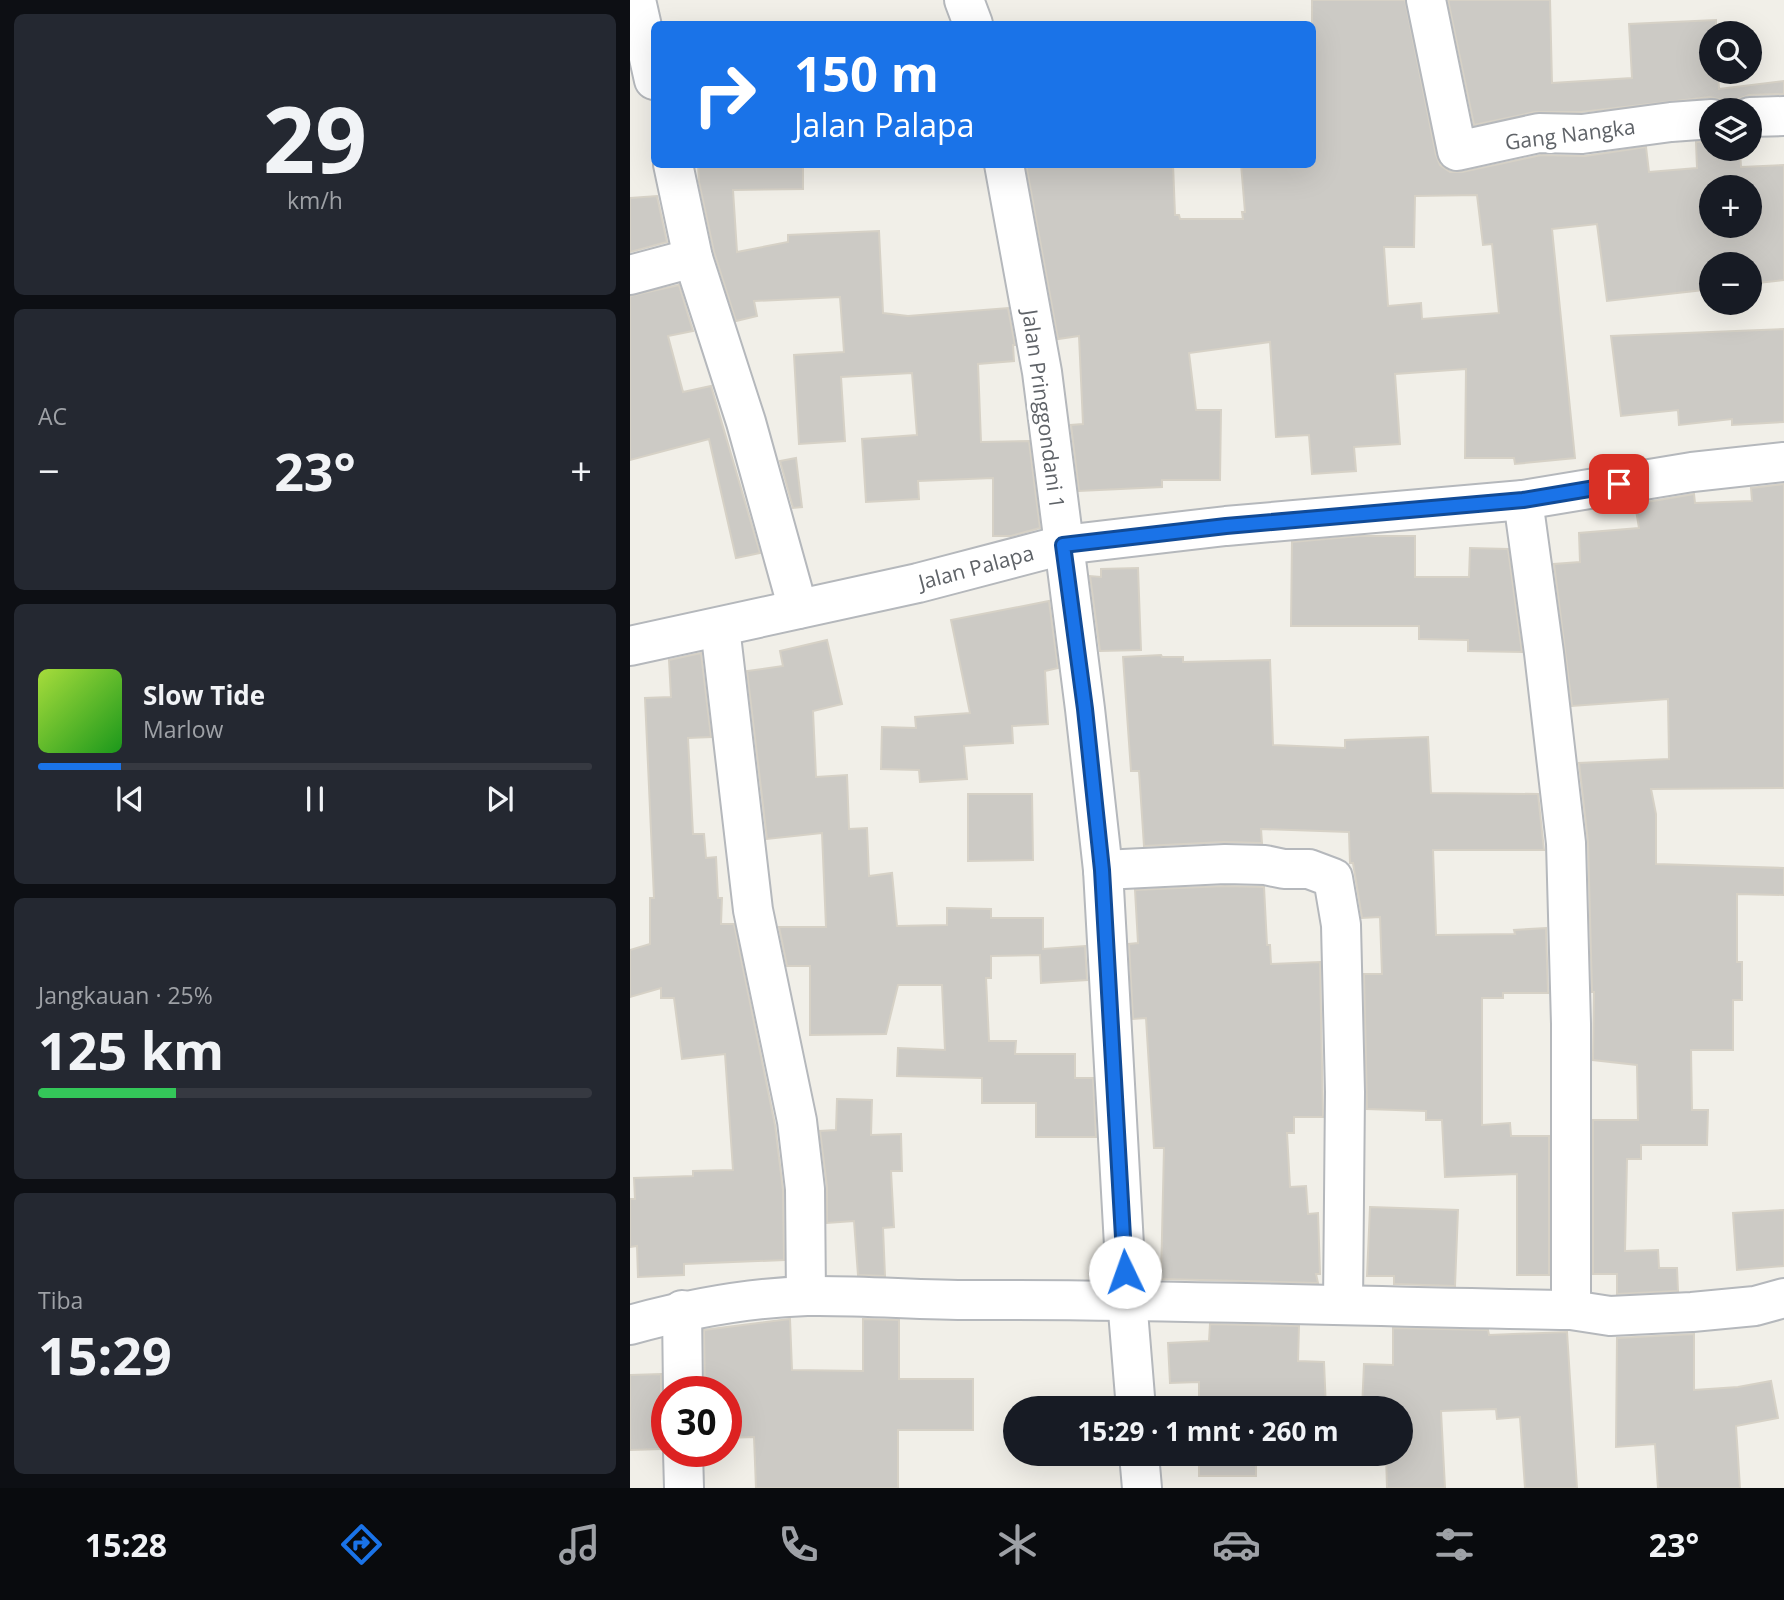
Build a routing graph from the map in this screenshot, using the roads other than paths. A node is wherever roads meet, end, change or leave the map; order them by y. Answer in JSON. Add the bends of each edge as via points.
{"nodes":[{"id":1,"x":636,"y":0,"type":"edge"},
{"id":2,"x":964,"y":0,"type":"edge"},
{"id":3,"x":1426,"y":0,"type":"edge"},
{"id":4,"x":972,"y":21,"type":"edge"},
{"id":5,"x":651,"y":67,"type":"edge"},
{"id":6,"x":1784,"y":116,"type":"edge"},
{"id":7,"x":1762,"y":117,"type":"edge"},
{"id":8,"x":1699,"y":120,"type":"edge"},
{"id":9,"x":674,"y":168,"type":"edge"},
{"id":10,"x":1005,"y":168,"type":"edge"},
{"id":11,"x":694,"y":258,"type":"junction"},
{"id":12,"x":630,"y":275,"type":"edge"},
{"id":13,"x":1784,"y":462,"type":"edge"},
{"id":14,"x":1523,"y":500,"type":"junction"},
{"id":15,"x":1063,"y":545,"type":"junction"},
{"id":16,"x":798,"y":609,"type":"junction"},
{"id":17,"x":719,"y":627,"type":"junction"},
{"id":18,"x":630,"y":646,"type":"edge"},
{"id":19,"x":1102,"y":870,"type":"junction"},
{"id":20,"x":806,"y":1296,"type":"junction"},
{"id":21,"x":1784,"y":1298,"type":"edge"},
{"id":22,"x":1127,"y":1299,"type":"junction"},
{"id":23,"x":1343,"y":1305,"type":"junction"},
{"id":24,"x":682,"y":1310,"type":"junction"},
{"id":25,"x":1571,"y":1310,"type":"junction"},
{"id":26,"x":630,"y":1325,"type":"edge"},
{"id":27,"x":683,"y":1376,"type":"edge"},
{"id":28,"x":1135,"y":1396,"type":"edge"},
{"id":29,"x":1140,"y":1466,"type":"edge"},
{"id":30,"x":683,"y":1467,"type":"edge"},
{"id":31,"x":684,"y":1488,"type":"edge"},
{"id":32,"x":1142,"y":1488,"type":"edge"}],
"edges":[{"from":1,"to":5,"type":"street"},
{"from":2,"to":4,"type":"street"},
{"from":3,"to":8,"type":"street","name":"Gang Nangka","via":[[1457,151],[1539,133],[1582,134]]},
{"from":6,"to":7,"type":"street"},
{"from":9,"to":11,"type":"street"},
{"from":10,"to":15,"type":"street","name":"Jalan Pringgondani 1","via":[[1042,372]]},
{"from":11,"to":12,"type":"street"},
{"from":11,"to":16,"type":"street"},
{"from":13,"to":14,"type":"street","name":"Jalan Palapa"},
{"from":14,"to":15,"type":"street","name":"Jalan Palapa"},
{"from":14,"to":25,"type":"street","via":[[1566,842]]},
{"from":15,"to":16,"type":"street","name":"Jalan Palapa"},
{"from":15,"to":19,"type":"street","name":"Jalan Pringgondani 1"},
{"from":16,"to":17,"type":"street","name":"Jalan Palapa"},
{"from":17,"to":18,"type":"street","name":"Jalan Palapa"},
{"from":17,"to":20,"type":"street","via":[[753,910],[797,1121],[806,1189]]},
{"from":19,"to":22,"type":"street","name":"Jalan Pringgondani 1"},
{"from":19,"to":23,"type":"street","via":[[1265,865],[1309,869],[1334,878],[1341,925],[1345,1092]]},
{"from":20,"to":22,"type":"street"},
{"from":20,"to":24,"type":"street"},
{"from":21,"to":25,"type":"street","via":[[1755,1306],[1692,1312],[1611,1316]]},
{"from":22,"to":23,"type":"street"},
{"from":22,"to":28,"type":"street","name":"Jalan Pringgondani 1"},
{"from":23,"to":25,"type":"street"},
{"from":24,"to":26,"type":"street"},
{"from":24,"to":27,"type":"street"},
{"from":29,"to":32,"type":"street"},
{"from":30,"to":31,"type":"street"}]}
